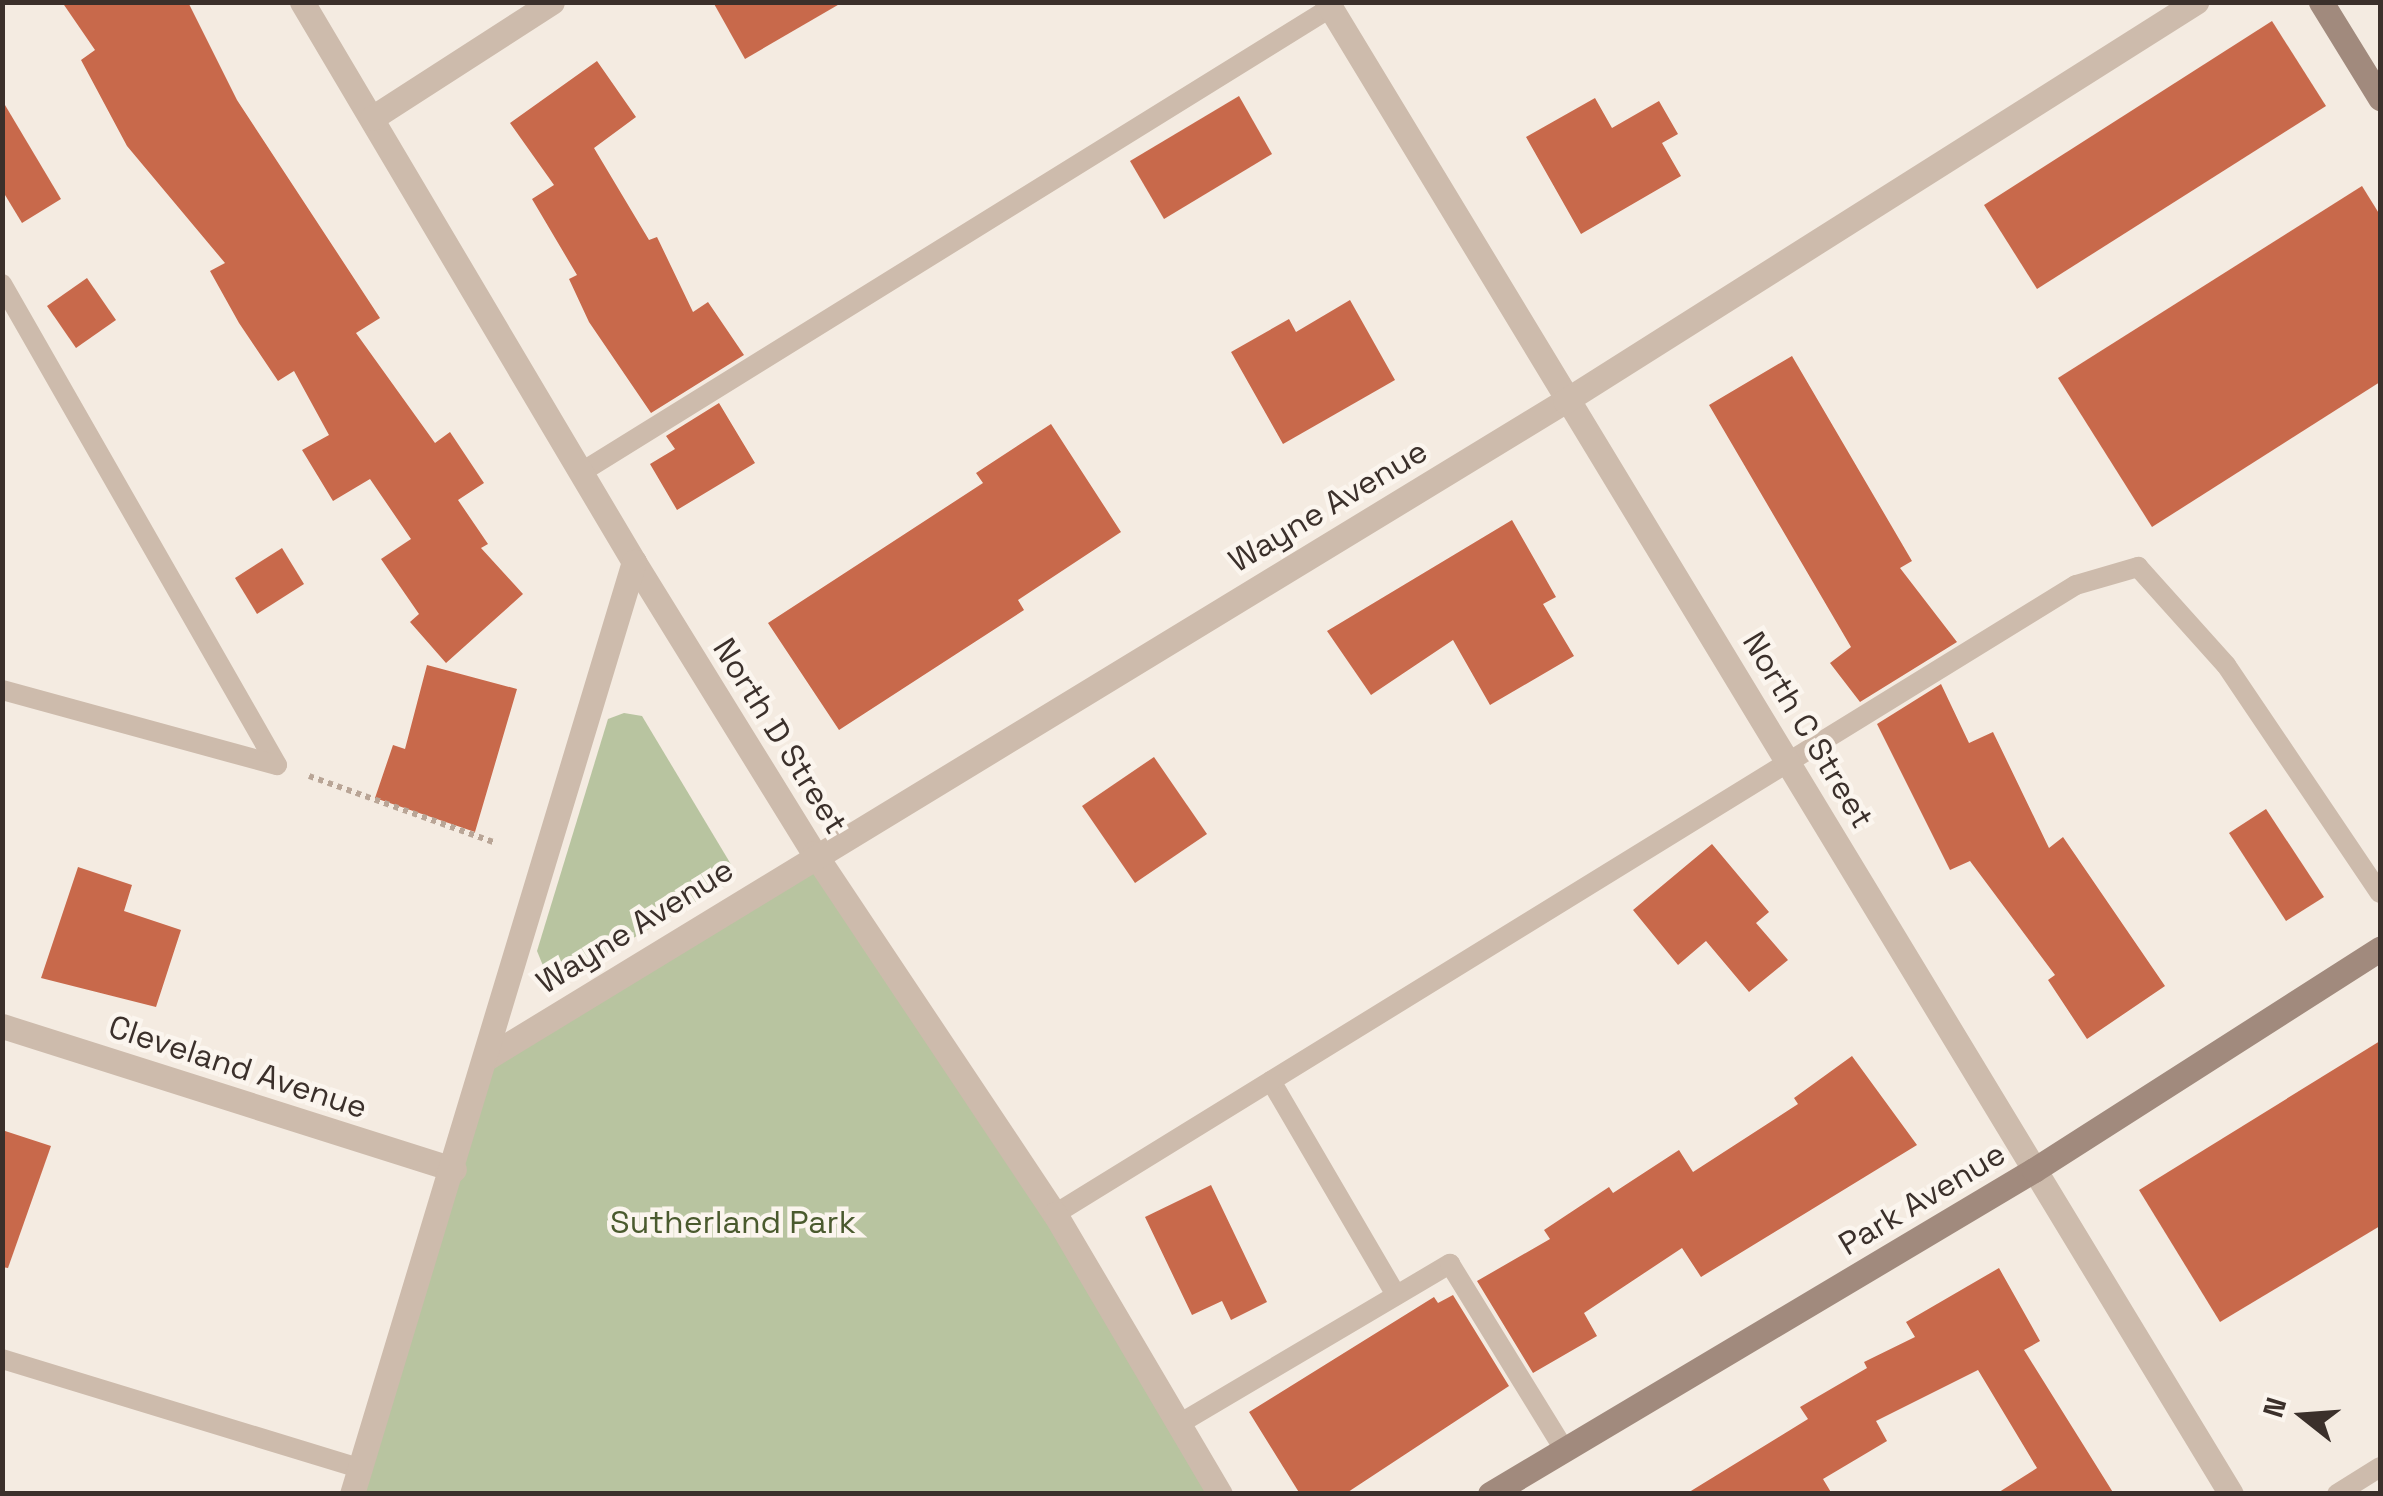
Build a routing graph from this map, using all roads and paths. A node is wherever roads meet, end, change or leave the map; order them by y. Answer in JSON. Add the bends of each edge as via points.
{"nodes":[{"id":1,"x":302,"y":2,"type":"edge"},
{"id":2,"x":552,"y":2,"type":"edge"},
{"id":3,"x":2196,"y":2,"type":"edge"},
{"id":4,"x":2321,"y":2,"type":"edge"},
{"id":5,"x":1329,"y":5,"type":"edge"},
{"id":6,"x":2380,"y":98,"type":"edge"},
{"id":7,"x":372,"y":118,"type":"junction"},
{"id":8,"x":2,"y":284,"type":"edge"},
{"id":9,"x":1565,"y":401,"type":"junction"},
{"id":10,"x":585,"y":470,"type":"junction"},
{"id":11,"x":634,"y":562,"type":"junction"},
{"id":12,"x":2,"y":690,"type":"edge"},
{"id":13,"x":1789,"y":760,"type":"junction"},
{"id":14,"x":277,"y":764,"type":"junction"},
{"id":15,"x":496,"y":843,"type":"dead end"},
{"id":16,"x":814,"y":853,"type":"junction"},
{"id":17,"x":2380,"y":893,"type":"edge"},
{"id":18,"x":2380,"y":949,"type":"edge"},
{"id":19,"x":2,"y":1026,"type":"edge"},
{"id":20,"x":488,"y":1057,"type":"junction"},
{"id":21,"x":1271,"y":1081,"type":"junction"},
{"id":22,"x":454,"y":1170,"type":"junction"},
{"id":23,"x":2034,"y":1170,"type":"junction"},
{"id":24,"x":1056,"y":1214,"type":"junction"},
{"id":25,"x":1396,"y":1295,"type":"junction"},
{"id":26,"x":2,"y":1359,"type":"edge"},
{"id":27,"x":1179,"y":1424,"type":"junction"},
{"id":28,"x":1564,"y":1449,"type":"junction"},
{"id":29,"x":2380,"y":1467,"type":"edge"},
{"id":30,"x":359,"y":1468,"type":"junction"},
{"id":31,"x":352,"y":1494,"type":"edge"},
{"id":32,"x":1220,"y":1494,"type":"edge"},
{"id":33,"x":1490,"y":1494,"type":"edge"},
{"id":34,"x":2231,"y":1494,"type":"edge"},
{"id":35,"x":2337,"y":1494,"type":"edge"}],
"edges":[{"from":1,"to":7,"type":"street","name":"North D Street"},
{"from":2,"to":7,"type":"street"},
{"from":3,"to":9,"type":"street","name":"Wayne Avenue"},
{"from":4,"to":6,"type":"main road"},
{"from":5,"to":9,"type":"street","name":"North C Street"},
{"from":5,"to":10,"type":"lane"},
{"from":7,"to":10,"type":"street","name":"North D Street"},
{"from":8,"to":14,"type":"lane"},
{"from":9,"to":13,"type":"street","name":"North C Street"},
{"from":9,"to":16,"type":"street","name":"Wayne Avenue"},
{"from":10,"to":11,"type":"street","name":"North D Street"},
{"from":11,"to":16,"type":"street","name":"North D Street"},
{"from":11,"to":20,"type":"street","name":"Wayne Avenue"},
{"from":12,"to":14,"type":"lane"},
{"from":13,"to":17,"type":"lane","via":[[2076,585],[2138,568],[2226,665]]},
{"from":13,"to":21,"type":"lane"},
{"from":13,"to":23,"type":"street","name":"North C Street"},
{"from":14,"to":15,"type":"path"},
{"from":16,"to":20,"type":"street","name":"Wayne Avenue"},
{"from":16,"to":24,"type":"street","name":"North D Street"},
{"from":18,"to":23,"type":"main road","name":"Park Avenue"},
{"from":19,"to":22,"type":"street","name":"Cleveland Avenue"},
{"from":20,"to":22,"type":"street","name":"Wayne Avenue"},
{"from":21,"to":24,"type":"lane"},
{"from":21,"to":25,"type":"lane"},
{"from":22,"to":30,"type":"street","name":"Wayne Avenue"},
{"from":23,"to":28,"type":"main road","name":"Park Avenue"},
{"from":23,"to":34,"type":"street","name":"North C Street"},
{"from":24,"to":27,"type":"street","name":"North D Street"},
{"from":25,"to":27,"type":"lane"},
{"from":25,"to":28,"type":"lane","via":[[1450,1264]]},
{"from":26,"to":30,"type":"lane"},
{"from":27,"to":32,"type":"street","name":"North D Street"},
{"from":28,"to":33,"type":"main road","name":"Park Avenue"},
{"from":29,"to":35,"type":"lane"},
{"from":30,"to":31,"type":"street","name":"Wayne Avenue"}]}
